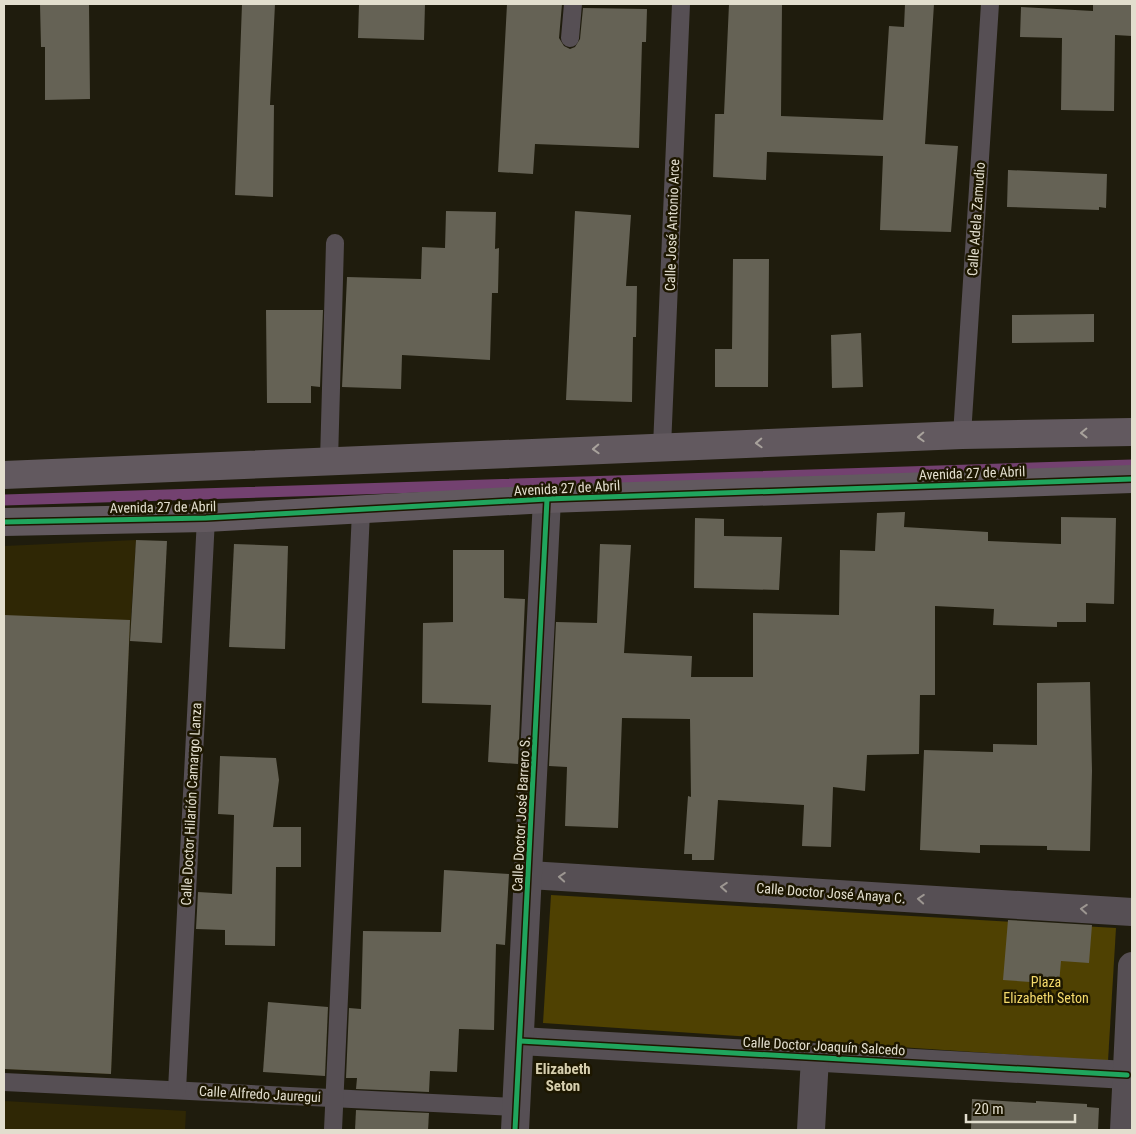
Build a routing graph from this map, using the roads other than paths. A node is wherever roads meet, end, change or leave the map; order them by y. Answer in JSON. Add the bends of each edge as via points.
{"nodes":[{"id":1,"x":573,"y":4,"type":"edge"},
{"id":2,"x":681,"y":4,"type":"edge"},
{"id":3,"x":990,"y":4,"type":"edge"},
{"id":4,"x":570,"y":38,"type":"dead end"},
{"id":5,"x":335,"y":243,"type":"dead end"},
{"id":6,"x":1132,"y":432,"type":"edge"},
{"id":7,"x":962,"y":435,"type":"junction"},
{"id":8,"x":662,"y":447,"type":"junction"},
{"id":9,"x":329,"y":461,"type":"junction"},
{"id":10,"x":4,"y":475,"type":"edge"},
{"id":11,"x":1132,"y":479,"type":"edge"},
{"id":12,"x":547,"y":499,"type":"junction"},
{"id":13,"x":361,"y":511,"type":"junction"},
{"id":14,"x":206,"y":518,"type":"junction"},
{"id":15,"x":4,"y":522,"type":"edge"},
{"id":16,"x":529,"y":875,"type":"junction"},
{"id":17,"x":1132,"y":912,"type":"edge"},
{"id":18,"x":1132,"y":966,"type":"edge"},
{"id":19,"x":520,"y":1041,"type":"junction"},
{"id":20,"x":814,"y":1057,"type":"junction"},
{"id":21,"x":1127,"y":1074,"type":"junction"},
{"id":22,"x":4,"y":1082,"type":"edge"},
{"id":23,"x":177,"y":1090,"type":"junction"},
{"id":24,"x":335,"y":1098,"type":"junction"},
{"id":25,"x":516,"y":1119,"type":"edge"},
{"id":26,"x":333,"y":1130,"type":"edge"},
{"id":27,"x":810,"y":1130,"type":"edge"},
{"id":28,"x":1124,"y":1130,"type":"edge"}],
"edges":[{"from":1,"to":4,"type":"lane"},
{"from":2,"to":8,"type":"lane","name":"Calle José Antonio Arce"},
{"from":3,"to":7,"type":"lane","name":"Calle Adela Zamudio"},
{"from":5,"to":9,"type":"lane"},
{"from":6,"to":7,"type":"street","one_way":true},
{"from":7,"to":8,"type":"street","one_way":true},
{"from":8,"to":9,"type":"street","one_way":true},
{"from":9,"to":10,"type":"street"},
{"from":11,"to":12,"type":"street","name":"Avenida 27 de Abril"},
{"from":12,"to":13,"type":"street","name":"Avenida 27 de Abril"},
{"from":12,"to":16,"type":"street","name":"Calle Doctor José Barrero S."},
{"from":13,"to":14,"type":"street","name":"Avenida 27 de Abril"},
{"from":13,"to":24,"type":"lane"},
{"from":14,"to":15,"type":"street","name":"Avenida 27 de Abril"},
{"from":14,"to":23,"type":"lane","name":"Calle Doctor Hilarión Camargo Lanza"},
{"from":17,"to":16,"type":"street","name":"Calle Doctor José Anaya C.","one_way":true},
{"from":16,"to":19,"type":"street","name":"Calle Doctor José Barrero S."},
{"from":18,"to":21,"type":"street"},
{"from":19,"to":20,"type":"street","name":"Calle Doctor Joaquín Salcedo"},
{"from":19,"to":25,"type":"street","name":"Calle Doctor José Barrero S."},
{"from":20,"to":21,"type":"street","name":"Calle Doctor Joaquín Salcedo"},
{"from":20,"to":27,"type":"street"},
{"from":21,"to":28,"type":"street"},
{"from":22,"to":23,"type":"lane","name":"Calle Alfredo Jauregui"},
{"from":23,"to":24,"type":"lane","name":"Calle Alfredo Jauregui"},
{"from":24,"to":25,"type":"lane","name":"Calle Alfredo Jauregui"},
{"from":24,"to":26,"type":"lane"}]}
